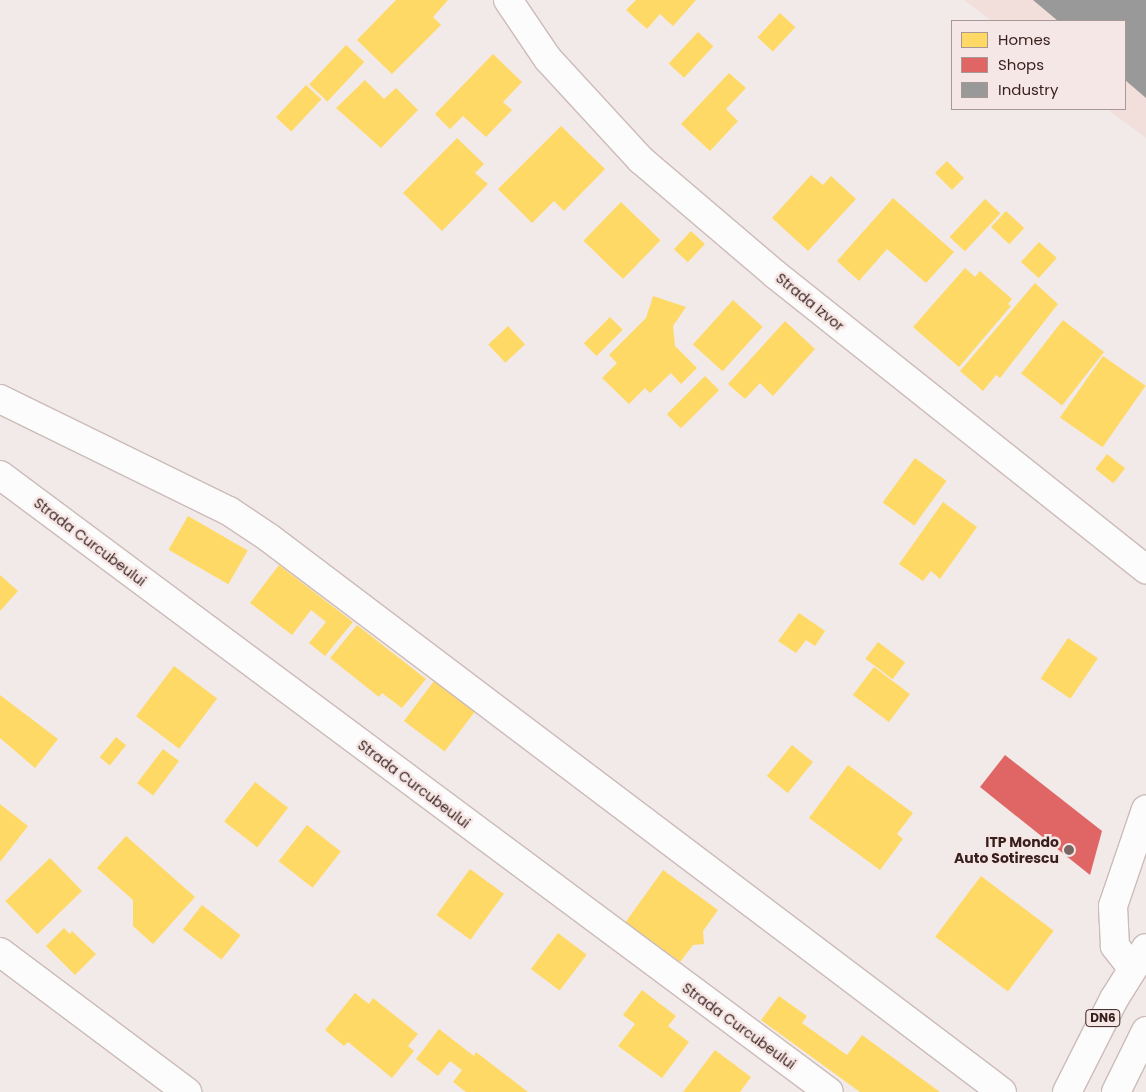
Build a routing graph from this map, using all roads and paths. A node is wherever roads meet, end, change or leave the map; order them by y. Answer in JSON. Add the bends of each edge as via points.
{"nodes":[{"id":1,"x":508,"y":0,"type":"edge"},
{"id":2,"x":0,"y":400,"type":"edge"},
{"id":3,"x":0,"y":475,"type":"edge"},
{"id":4,"x":1146,"y":569,"type":"edge"},
{"id":5,"x":1146,"y":809,"type":"edge"},
{"id":6,"x":0,"y":952,"type":"edge"},
{"id":7,"x":1139,"y":958,"type":"edge"},
{"id":8,"x":1146,"y":1031,"type":"edge"},
{"id":9,"x":187,"y":1092,"type":"edge"},
{"id":10,"x":829,"y":1092,"type":"edge"},
{"id":11,"x":1002,"y":1092,"type":"edge"},
{"id":12,"x":1067,"y":1092,"type":"edge"},
{"id":13,"x":1116,"y":1092,"type":"edge"}],
"edges":[{"from":1,"to":4,"type":"main road","name":"Strada Izvor","via":[[548,59],[641,160],[776,275]]},
{"from":2,"to":11,"type":"main road","via":[[229,511],[268,537]]},
{"from":3,"to":10,"type":"main road","name":"Strada Curcubeului"},
{"from":5,"to":7,"type":"main road","via":[[1125,862],[1112,923],[1115,946]]},
{"from":6,"to":9,"type":"main road"},
{"from":7,"to":12,"type":"main road","number":"DN6"},
{"from":8,"to":13,"type":"main road"}]}
